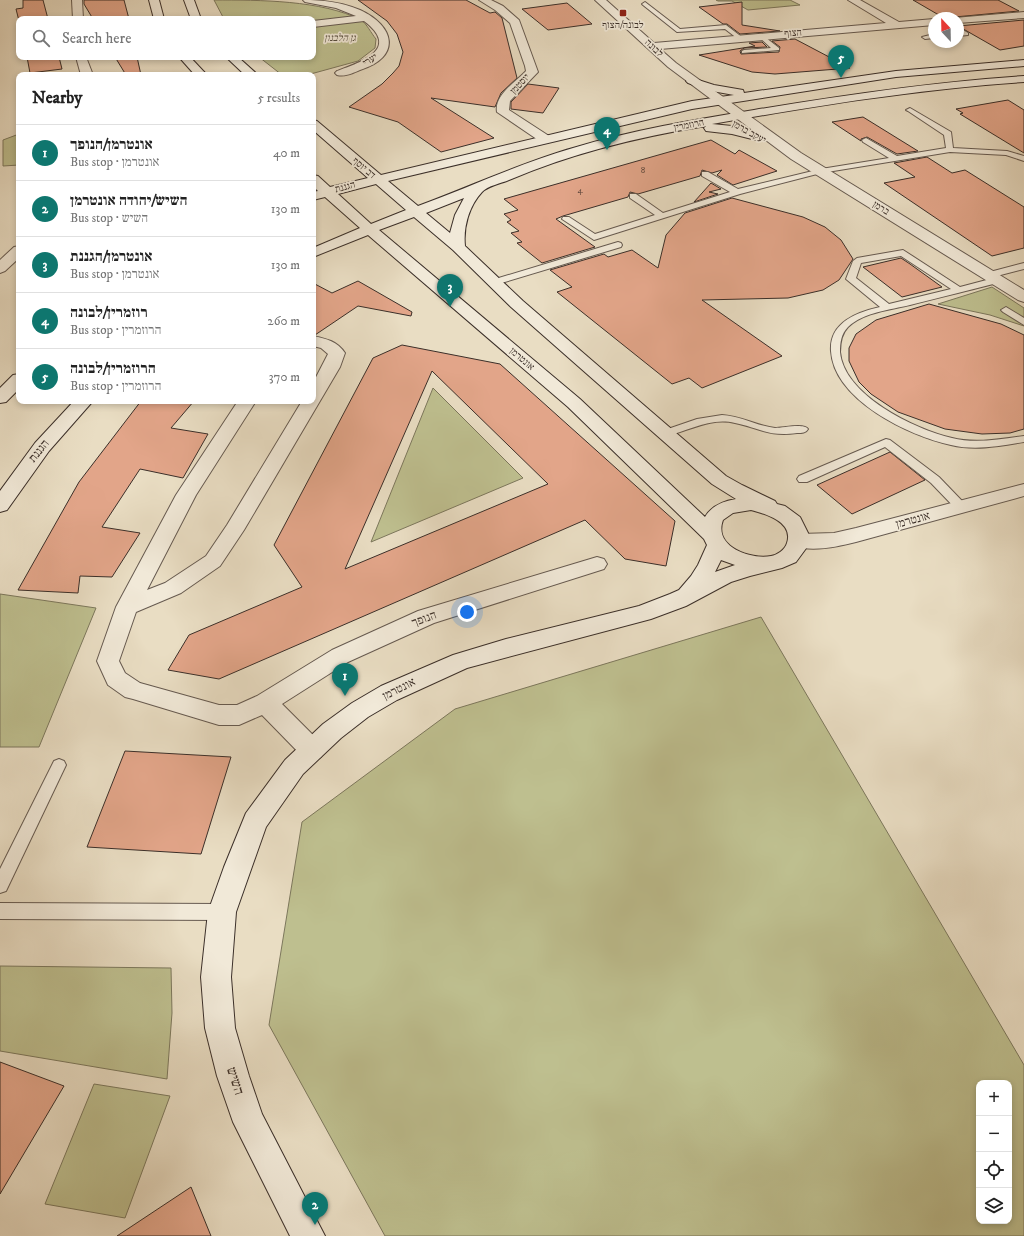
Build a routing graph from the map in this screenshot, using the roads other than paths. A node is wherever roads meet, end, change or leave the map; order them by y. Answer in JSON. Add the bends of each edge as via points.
{"nodes":[{"id":1,"x":77,"y":0,"type":"edge"},
{"id":2,"x":154,"y":0,"type":"edge"},
{"id":3,"x":189,"y":0,"type":"edge"},
{"id":4,"x":308,"y":0,"type":"edge"},
{"id":5,"x":484,"y":0,"type":"edge"},
{"id":6,"x":600,"y":0,"type":"edge"},
{"id":7,"x":854,"y":0,"type":"edge"},
{"id":8,"x":645,"y":4,"type":"dead end"},
{"id":9,"x":1024,"y":15,"type":"edge"},
{"id":10,"x":78,"y":16,"type":"edge"},
{"id":11,"x":158,"y":16,"type":"edge"},
{"id":12,"x":195,"y":16,"type":"edge"},
{"id":13,"x":367,"y":18,"type":"junction"},
{"id":14,"x":964,"y":20,"type":"edge"},
{"id":15,"x":928,"y":22,"type":"edge"},
{"id":16,"x":316,"y":24,"type":"edge"},
{"id":17,"x":897,"y":25,"type":"junction"},
{"id":18,"x":761,"y":36,"type":"junction"},
{"id":19,"x":925,"y":37,"type":"dead end"},
{"id":20,"x":928,"y":37,"type":"edge"},
{"id":21,"x":740,"y":38,"type":"junction"},
{"id":22,"x":652,"y":46,"type":"junction"},
{"id":23,"x":744,"y":52,"type":"dead end"},
{"id":24,"x":82,"y":60,"type":"edge"},
{"id":25,"x":234,"y":60,"type":"edge"},
{"id":26,"x":181,"y":61,"type":"edge"},
{"id":27,"x":1024,"y":63,"type":"edge"},
{"id":28,"x":85,"y":72,"type":"edge"},
{"id":29,"x":197,"y":72,"type":"edge"},
{"id":30,"x":248,"y":72,"type":"edge"},
{"id":31,"x":341,"y":73,"type":"dead end"},
{"id":32,"x":1024,"y":79,"type":"edge"},
{"id":33,"x":690,"y":85,"type":"junction"},
{"id":34,"x":766,"y":93,"type":"junction"},
{"id":35,"x":719,"y":101,"type":"junction"},
{"id":36,"x":706,"y":103,"type":"junction"},
{"id":37,"x":910,"y":110,"type":"dead end"},
{"id":38,"x":659,"y":112,"type":"junction"},
{"id":39,"x":740,"y":116,"type":"junction"},
{"id":40,"x":725,"y":118,"type":"junction"},
{"id":41,"x":316,"y":127,"type":"edge"},
{"id":42,"x":662,"y":130,"type":"junction"},
{"id":43,"x":756,"y":136,"type":"junction"},
{"id":44,"x":545,"y":139,"type":"junction"},
{"id":45,"x":866,"y":140,"type":"dead end"},
{"id":46,"x":950,"y":150,"type":"junction"},
{"id":47,"x":796,"y":156,"type":"junction"},
{"id":48,"x":895,"y":158,"type":"junction"},
{"id":49,"x":1024,"y":159,"type":"edge"},
{"id":50,"x":821,"y":171,"type":"junction"},
{"id":51,"x":402,"y":172,"type":"junction"},
{"id":52,"x":705,"y":174,"type":"dead end"},
{"id":53,"x":369,"y":177,"type":"junction"},
{"id":54,"x":316,"y":182,"type":"edge"},
{"id":55,"x":478,"y":188,"type":"junction"},
{"id":56,"x":391,"y":190,"type":"junction"},
{"id":57,"x":327,"y":192,"type":"junction"},
{"id":58,"x":737,"y":192,"type":"junction"},
{"id":59,"x":316,"y":195,"type":"edge"},
{"id":60,"x":632,"y":196,"type":"dead end"},
{"id":61,"x":416,"y":210,"type":"junction"},
{"id":62,"x":350,"y":212,"type":"junction"},
{"id":63,"x":662,"y":216,"type":"junction"},
{"id":64,"x":566,"y":219,"type":"dead end"},
{"id":65,"x":377,"y":221,"type":"junction"},
{"id":66,"x":331,"y":245,"type":"junction"},
{"id":67,"x":618,"y":245,"type":"dead end"},
{"id":68,"x":458,"y":247,"type":"junction"},
{"id":69,"x":316,"y":252,"type":"edge"},
{"id":70,"x":16,"y":253,"type":"edge"},
{"id":71,"x":1024,"y":266,"type":"edge"},
{"id":72,"x":0,"y":268,"type":"edge"},
{"id":73,"x":994,"y":277,"type":"junction"},
{"id":74,"x":495,"y":282,"type":"junction"},
{"id":75,"x":959,"y":290,"type":"junction"},
{"id":76,"x":1024,"y":297,"type":"edge"},
{"id":77,"x":888,"y":308,"type":"junction"},
{"id":78,"x":1006,"y":310,"type":"dead end"},
{"id":79,"x":1024,"y":322,"type":"edge"},
{"id":80,"x":316,"y":342,"type":"edge"},
{"id":81,"x":16,"y":382,"type":"edge"},
{"id":82,"x":316,"y":393,"type":"edge"},
{"id":83,"x":0,"y":398,"type":"edge"},
{"id":84,"x":81,"y":404,"type":"edge"},
{"id":85,"x":245,"y":404,"type":"edge"},
{"id":86,"x":309,"y":404,"type":"edge"},
{"id":87,"x":803,"y":429,"type":"dead end"},
{"id":88,"x":666,"y":433,"type":"junction"},
{"id":89,"x":1024,"y":439,"type":"edge"},
{"id":90,"x":803,"y":479,"type":"dead end"},
{"id":91,"x":1024,"y":490,"type":"edge"},
{"id":92,"x":0,"y":505,"type":"edge"},
{"id":93,"x":768,"y":506,"type":"junction"},
{"id":94,"x":961,"y":507,"type":"junction"},
{"id":95,"x":714,"y":540,"type":"junction"},
{"id":96,"x":800,"y":541,"type":"junction"},
{"id":97,"x":774,"y":563,"type":"junction"},
{"id":98,"x":597,"y":564,"type":"dead end"},
{"id":99,"x":678,"y":600,"type":"junction"},
{"id":100,"x":127,"y":607,"type":"junction"},
{"id":101,"x":265,"y":703,"type":"junction"},
{"id":102,"x":312,"y":750,"type":"junction"},
{"id":103,"x":59,"y":765,"type":"dead end"},
{"id":104,"x":0,"y":886,"type":"edge"},
{"id":105,"x":0,"y":911,"type":"edge"},
{"id":106,"x":222,"y":912,"type":"junction"},
{"id":107,"x":308,"y":1236,"type":"edge"}],
"edges":[{"from":1,"to":10,"type":"street"},
{"from":2,"to":11,"type":"street"},
{"from":3,"to":12,"type":"street"},
{"from":4,"to":13,"type":"street","name":"יערי","via":[[350,10]]},
{"from":5,"to":44,"type":"street","name":"יוסטמן","via":[[516,22],[531,66],[532,72],[525,81],[503,101],[504,112]]},
{"from":6,"to":22,"type":"street","name":"לבונה"},
{"from":7,"to":17,"type":"street"},
{"from":8,"to":21,"type":"lane","via":[[679,31],[726,27]]},
{"from":9,"to":14,"type":"street"},
{"from":13,"to":16,"type":"street"},
{"from":13,"to":31,"type":"street","name":"יערי","via":[[381,32],[385,39],[384,46],[372,61]]},
{"from":15,"to":17,"type":"street","name":"הצוף"},
{"from":17,"to":18,"type":"street","name":"הצוף"},
{"from":18,"to":21,"type":"street","name":"הצוף"},
{"from":18,"to":23,"type":"lane","via":[[777,49]]},
{"from":19,"to":20,"type":"lane"},
{"from":21,"to":22,"type":"street","name":"הצוף"},
{"from":22,"to":33,"type":"street","name":"לבונה"},
{"from":24,"to":28,"type":"street"},
{"from":25,"to":30,"type":"street"},
{"from":26,"to":29,"type":"street"},
{"from":27,"to":34,"type":"street","name":"הרוזמרין","via":[[896,74]]},
{"from":32,"to":39,"type":"street","name":"הרוזמרין","via":[[895,91]]},
{"from":33,"to":34,"type":"street"},
{"from":33,"to":35,"type":"street","name":"לבונה"},
{"from":33,"to":36,"type":"street","name":"לבונה"},
{"from":33,"to":38,"type":"street","via":[[683,98]]},
{"from":34,"to":35,"type":"street","name":"הרוזמרין"},
{"from":35,"to":36,"type":"street","name":"הרוזמרין"},
{"from":35,"to":39,"type":"street","name":"לבונה"},
{"from":36,"to":38,"type":"street","name":"הרוזמרין"},
{"from":36,"to":40,"type":"street","name":"יעקב ברמן"},
{"from":37,"to":46,"type":"lane","via":[[948,134]]},
{"from":38,"to":44,"type":"street","name":"הרוזמרין"},
{"from":39,"to":40,"type":"street","name":"הרוזמרין"},
{"from":39,"to":47,"type":"street","name":"ברמן"},
{"from":40,"to":42,"type":"street","name":"הרוזמרין"},
{"from":40,"to":43,"type":"street","name":"יעקב ברמן"},
{"from":41,"to":53,"type":"street","name":"דב יוסף"},
{"from":42,"to":43,"type":"street","via":[[719,128]]},
{"from":42,"to":55,"type":"street","name":"הרוזמרין","via":[[553,158]]},
{"from":43,"to":47,"type":"street","name":"יעקב ברמן"},
{"from":44,"to":51,"type":"street","name":"הרוזמרין"},
{"from":45,"to":48,"type":"lane"},
{"from":46,"to":48,"type":"lane"},
{"from":46,"to":49,"type":"lane","via":[[1001,153]]},
{"from":47,"to":50,"type":"street","name":"ברמן"},
{"from":48,"to":50,"type":"lane"},
{"from":50,"to":58,"type":"lane"},
{"from":50,"to":73,"type":"street","name":"ברמן"},
{"from":51,"to":53,"type":"street","name":"הרוזמרין"},
{"from":51,"to":56,"type":"street"},
{"from":52,"to":58,"type":"lane"},
{"from":53,"to":56,"type":"street","name":"דב יוסף"},
{"from":53,"to":57,"type":"street","name":"הגננת"},
{"from":53,"to":62,"type":"street"},
{"from":54,"to":57,"type":"street"},
{"from":55,"to":61,"type":"street","name":"הרוזמרין"},
{"from":55,"to":68,"type":"street","via":[[461,215],[457,230]]},
{"from":56,"to":61,"type":"street","name":"דב יוסף"},
{"from":56,"to":65,"type":"street"},
{"from":57,"to":59,"type":"street","name":"הגננת"},
{"from":57,"to":62,"type":"street","name":"אונטרמן"},
{"from":58,"to":63,"type":"lane"},
{"from":60,"to":63,"type":"lane"},
{"from":61,"to":65,"type":"street","name":"הרוזמרין"},
{"from":61,"to":68,"type":"street"},
{"from":62,"to":65,"type":"street","name":"אונטרמן"},
{"from":62,"to":66,"type":"street"},
{"from":63,"to":64,"type":"lane","via":[[594,237]]},
{"from":65,"to":66,"type":"street"},
{"from":65,"to":95,"type":"street","name":"אונטרמן","via":[[574,403]]},
{"from":66,"to":69,"type":"street"},
{"from":67,"to":74,"type":"lane"},
{"from":68,"to":74,"type":"street"},
{"from":70,"to":72,"type":"street"},
{"from":71,"to":73,"type":"lane"},
{"from":73,"to":75,"type":"lane"},
{"from":73,"to":76,"type":"street","name":"ברמן"},
{"from":74,"to":88,"type":"street"},
{"from":75,"to":77,"type":"lane"},
{"from":75,"to":77,"type":"lane","via":[[902,252],[857,261],[851,279]]},
{"from":77,"to":89,"type":"lane","via":[[849,322],[837,334],[834,352],[840,371],[856,391],[882,412],[916,431],[953,443],[988,444]]},
{"from":78,"to":79,"type":"lane"},
{"from":80,"to":82,"type":"street","via":[[327,344],[337,353]]},
{"from":81,"to":83,"type":"street"},
{"from":84,"to":92,"type":"street","name":"הגננת","via":[[42,447]]},
{"from":85,"to":100,"type":"street","name":"הנופך","via":[[186,495]]},
{"from":86,"to":100,"type":"street","via":[[213,561],[173,588]]},
{"from":87,"to":88,"type":"lane","via":[[783,432],[722,418]]},
{"from":88,"to":93,"type":"street","via":[[719,480]]},
{"from":90,"to":94,"type":"lane","via":[[886,442],[935,480]]},
{"from":91,"to":94,"type":"street","name":"אונטרמן"},
{"from":93,"to":95,"type":"street","via":[[740,504],[716,514],[711,523]]},
{"from":93,"to":96,"type":"street","via":[[792,521],[798,530]]},
{"from":94,"to":96,"type":"street","name":"אונטרמן","via":[[834,540]]},
{"from":95,"to":97,"type":"street","via":[[728,555],[742,561]]},
{"from":95,"to":99,"type":"street","name":"אונטרמן","via":[[709,567],[694,586]]},
{"from":96,"to":97,"type":"street","via":[[796,551]]},
{"from":97,"to":99,"type":"street","name":"אונטרמן","via":[[739,572]]},
{"from":98,"to":101,"type":"street","name":"הנופך","via":[[426,617],[340,656]]},
{"from":99,"to":102,"type":"street","name":"אונטרמן","via":[[643,612],[506,648],[420,678],[360,710]]},
{"from":100,"to":101,"type":"street","name":"הנופך","via":[[108,661],[116,679],[133,690],[219,715],[239,715]]},
{"from":101,"to":102,"type":"street"},
{"from":102,"to":106,"type":"street","name":"אונטרמן","via":[[294,767],[255,821],[236,867]]},
{"from":103,"to":104,"type":"lane"},
{"from":105,"to":106,"type":"lane"},
{"from":106,"to":107,"type":"street","name":"השיש","via":[[216,977],[220,1028],[249,1122]]}]}
